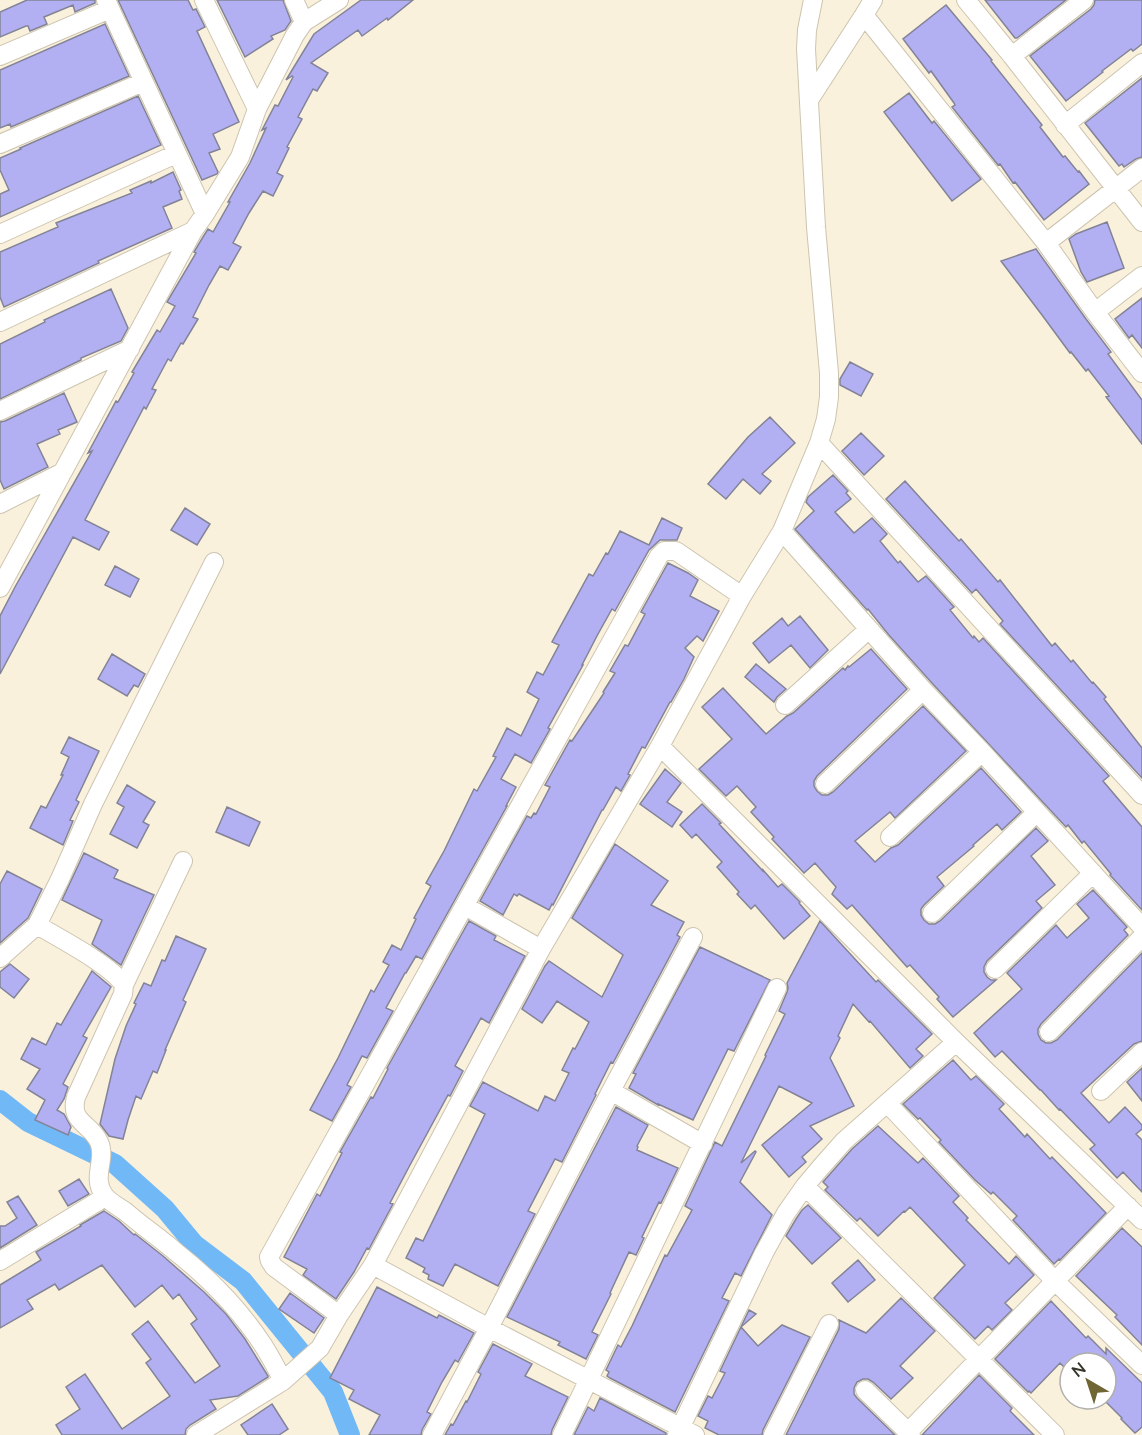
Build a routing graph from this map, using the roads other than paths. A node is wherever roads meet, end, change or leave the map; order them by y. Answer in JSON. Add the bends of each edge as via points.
{"nodes":[{"id":1,"x":204,"y":0,"type":"edge"},
{"id":2,"x":294,"y":0,"type":"edge"},
{"id":3,"x":339,"y":0,"type":"edge"},
{"id":4,"x":813,"y":0,"type":"edge"},
{"id":5,"x":966,"y":0,"type":"edge"},
{"id":6,"x":1084,"y":0,"type":"edge"},
{"id":7,"x":108,"y":4,"type":"edge"},
{"id":8,"x":868,"y":8,"type":"edge"},
{"id":9,"x":304,"y":22,"type":"junction"},
{"id":10,"x":0,"y":56,"type":"edge"},
{"id":11,"x":1012,"y":56,"type":"junction"},
{"id":12,"x":1142,"y":63,"type":"edge"},
{"id":13,"x":143,"y":82,"type":"junction"},
{"id":14,"x":809,"y":100,"type":"junction"},
{"id":15,"x":257,"y":109,"type":"junction"},
{"id":16,"x":1065,"y":125,"type":"junction"},
{"id":17,"x":0,"y":144,"type":"edge"},
{"id":18,"x":176,"y":154,"type":"junction"},
{"id":19,"x":1142,"y":168,"type":"edge"},
{"id":20,"x":1117,"y":189,"type":"junction"},
{"id":21,"x":205,"y":214,"type":"junction"},
{"id":22,"x":1142,"y":222,"type":"edge"},
{"id":23,"x":193,"y":231,"type":"junction"},
{"id":24,"x":0,"y":234,"type":"edge"},
{"id":25,"x":1046,"y":243,"type":"junction"},
{"id":26,"x":1142,"y":276,"type":"edge"},
{"id":27,"x":1095,"y":312,"type":"junction"},
{"id":28,"x":0,"y":322,"type":"edge"},
{"id":29,"x":130,"y":349,"type":"junction"},
{"id":30,"x":1142,"y":373,"type":"edge"},
{"id":31,"x":0,"y":411,"type":"edge"},
{"id":32,"x":819,"y":443,"type":"junction"},
{"id":33,"x":63,"y":472,"type":"junction"},
{"id":34,"x":0,"y":504,"type":"edge"},
{"id":35,"x":782,"y":531,"type":"junction"},
{"id":36,"x":214,"y":562,"type":"dead end"},
{"id":37,"x":0,"y":588,"type":"edge"},
{"id":38,"x":742,"y":596,"type":"junction"},
{"id":39,"x":869,"y":629,"type":"junction"},
{"id":40,"x":923,"y":690,"type":"junction"},
{"id":41,"x":785,"y":705,"type":"dead end"},
{"id":42,"x":660,"y":746,"type":"junction"},
{"id":43,"x":982,"y":752,"type":"junction"},
{"id":44,"x":825,"y":784,"type":"dead end"},
{"id":45,"x":1142,"y":795,"type":"edge"},
{"id":46,"x":1037,"y":812,"type":"junction"},
{"id":47,"x":890,"y":837,"type":"dead end"},
{"id":48,"x":183,"y":861,"type":"dead end"},
{"id":49,"x":1094,"y":873,"type":"junction"},
{"id":50,"x":465,"y":906,"type":"junction"},
{"id":51,"x":932,"y":913,"type":"dead end"},
{"id":52,"x":37,"y":925,"type":"junction"},
{"id":53,"x":1142,"y":927,"type":"edge"},
{"id":54,"x":693,"y":937,"type":"dead end"},
{"id":55,"x":1142,"y":937,"type":"edge"},
{"id":56,"x":541,"y":949,"type":"junction"},
{"id":57,"x":0,"y":958,"type":"edge"},
{"id":58,"x":995,"y":969,"type":"dead end"},
{"id":59,"x":124,"y":985,"type":"junction"},
{"id":60,"x":777,"y":988,"type":"dead end"},
{"id":61,"x":1049,"y":1032,"type":"dead end"},
{"id":62,"x":956,"y":1042,"type":"junction"},
{"id":63,"x":1142,"y":1052,"type":"edge"},
{"id":64,"x":610,"y":1091,"type":"junction"},
{"id":65,"x":1101,"y":1091,"type":"dead end"},
{"id":66,"x":887,"y":1103,"type":"junction"},
{"id":67,"x":703,"y":1144,"type":"junction"},
{"id":68,"x":806,"y":1186,"type":"junction"},
{"id":69,"x":105,"y":1197,"type":"junction"},
{"id":70,"x":1128,"y":1206,"type":"junction"},
{"id":71,"x":1142,"y":1220,"type":"edge"},
{"id":72,"x":0,"y":1262,"type":"edge"},
{"id":73,"x":372,"y":1265,"type":"junction"},
{"id":74,"x":1054,"y":1280,"type":"junction"},
{"id":75,"x":339,"y":1314,"type":"junction"},
{"id":76,"x":829,"y":1324,"type":"dead end"},
{"id":77,"x":489,"y":1328,"type":"junction"},
{"id":78,"x":978,"y":1359,"type":"junction"},
{"id":79,"x":1142,"y":1365,"type":"edge"},
{"id":80,"x":288,"y":1376,"type":"junction"},
{"id":81,"x":589,"y":1380,"type":"junction"},
{"id":82,"x":865,"y":1390,"type":"dead end"},
{"id":83,"x":684,"y":1432,"type":"edge"},
{"id":84,"x":910,"y":1433,"type":"edge"},
{"id":85,"x":195,"y":1435,"type":"edge"},
{"id":86,"x":432,"y":1435,"type":"edge"},
{"id":87,"x":562,"y":1435,"type":"edge"},
{"id":88,"x":773,"y":1435,"type":"edge"},
{"id":89,"x":1054,"y":1435,"type":"edge"}],
"edges":[{"from":1,"to":15,"type":"street"},
{"from":2,"to":9,"type":"street"},
{"from":3,"to":9,"type":"street"},
{"from":4,"to":14,"type":"street","via":[[806,49]]},
{"from":5,"to":11,"type":"street"},
{"from":6,"to":11,"type":"street"},
{"from":7,"to":10,"type":"street"},
{"from":7,"to":13,"type":"street"},
{"from":8,"to":14,"type":"street"},
{"from":8,"to":25,"type":"street"},
{"from":9,"to":15,"type":"street"},
{"from":11,"to":16,"type":"street"},
{"from":12,"to":16,"type":"street"},
{"from":13,"to":17,"type":"street"},
{"from":13,"to":18,"type":"street"},
{"from":14,"to":32,"type":"street","via":[[829,373],[826,419]]},
{"from":15,"to":21,"type":"street","via":[[240,157]]},
{"from":16,"to":20,"type":"street"},
{"from":18,"to":21,"type":"street"},
{"from":18,"to":24,"type":"street"},
{"from":19,"to":20,"type":"street"},
{"from":20,"to":22,"type":"street"},
{"from":20,"to":25,"type":"street"},
{"from":21,"to":23,"type":"street"},
{"from":23,"to":28,"type":"street"},
{"from":23,"to":29,"type":"street"},
{"from":25,"to":27,"type":"street"},
{"from":26,"to":27,"type":"street"},
{"from":27,"to":30,"type":"street"},
{"from":29,"to":31,"type":"street"},
{"from":29,"to":33,"type":"street"},
{"from":32,"to":35,"type":"street"},
{"from":32,"to":45,"type":"street"},
{"from":33,"to":34,"type":"street"},
{"from":33,"to":37,"type":"street"},
{"from":35,"to":38,"type":"street"},
{"from":35,"to":39,"type":"street"},
{"from":36,"to":52,"type":"street"},
{"from":38,"to":42,"type":"street"},
{"from":38,"to":50,"type":"street","via":[[676,551],[664,551],[659,556]]},
{"from":39,"to":40,"type":"street"},
{"from":39,"to":41,"type":"street"},
{"from":40,"to":43,"type":"street"},
{"from":40,"to":44,"type":"street"},
{"from":42,"to":56,"type":"street"},
{"from":42,"to":62,"type":"street"},
{"from":43,"to":46,"type":"street"},
{"from":43,"to":47,"type":"street"},
{"from":46,"to":49,"type":"street"},
{"from":46,"to":51,"type":"street"},
{"from":48,"to":59,"type":"street"},
{"from":49,"to":53,"type":"street"},
{"from":49,"to":58,"type":"street"},
{"from":50,"to":56,"type":"street"},
{"from":50,"to":75,"type":"street","via":[[269,1257],[274,1268]]},
{"from":52,"to":57,"type":"street"},
{"from":52,"to":59,"type":"street","via":[[116,975]]},
{"from":54,"to":64,"type":"street"},
{"from":55,"to":61,"type":"street"},
{"from":56,"to":73,"type":"street"},
{"from":59,"to":69,"type":"street","via":[[74,1106],[75,1114],[100,1144],[98,1180]]},
{"from":60,"to":67,"type":"street"},
{"from":62,"to":66,"type":"street"},
{"from":62,"to":70,"type":"street"},
{"from":63,"to":65,"type":"street"},
{"from":64,"to":67,"type":"street"},
{"from":64,"to":77,"type":"street"},
{"from":66,"to":68,"type":"street","via":[[844,1141]]},
{"from":66,"to":74,"type":"street"},
{"from":67,"to":81,"type":"street"},
{"from":68,"to":78,"type":"street"},
{"from":68,"to":83,"type":"street","via":[[764,1253]]},
{"from":69,"to":72,"type":"street"},
{"from":69,"to":80,"type":"street","via":[[215,1287]]},
{"from":70,"to":71,"type":"street"},
{"from":70,"to":74,"type":"street"},
{"from":73,"to":75,"type":"street"},
{"from":73,"to":77,"type":"street"},
{"from":74,"to":78,"type":"street"},
{"from":74,"to":79,"type":"street"},
{"from":75,"to":80,"type":"street","via":[[320,1348]]},
{"from":76,"to":88,"type":"street"},
{"from":77,"to":81,"type":"street"},
{"from":77,"to":86,"type":"street"},
{"from":78,"to":84,"type":"street"},
{"from":78,"to":89,"type":"street"},
{"from":80,"to":85,"type":"street"},
{"from":81,"to":83,"type":"street"},
{"from":81,"to":87,"type":"street"},
{"from":82,"to":84,"type":"street"}]}
